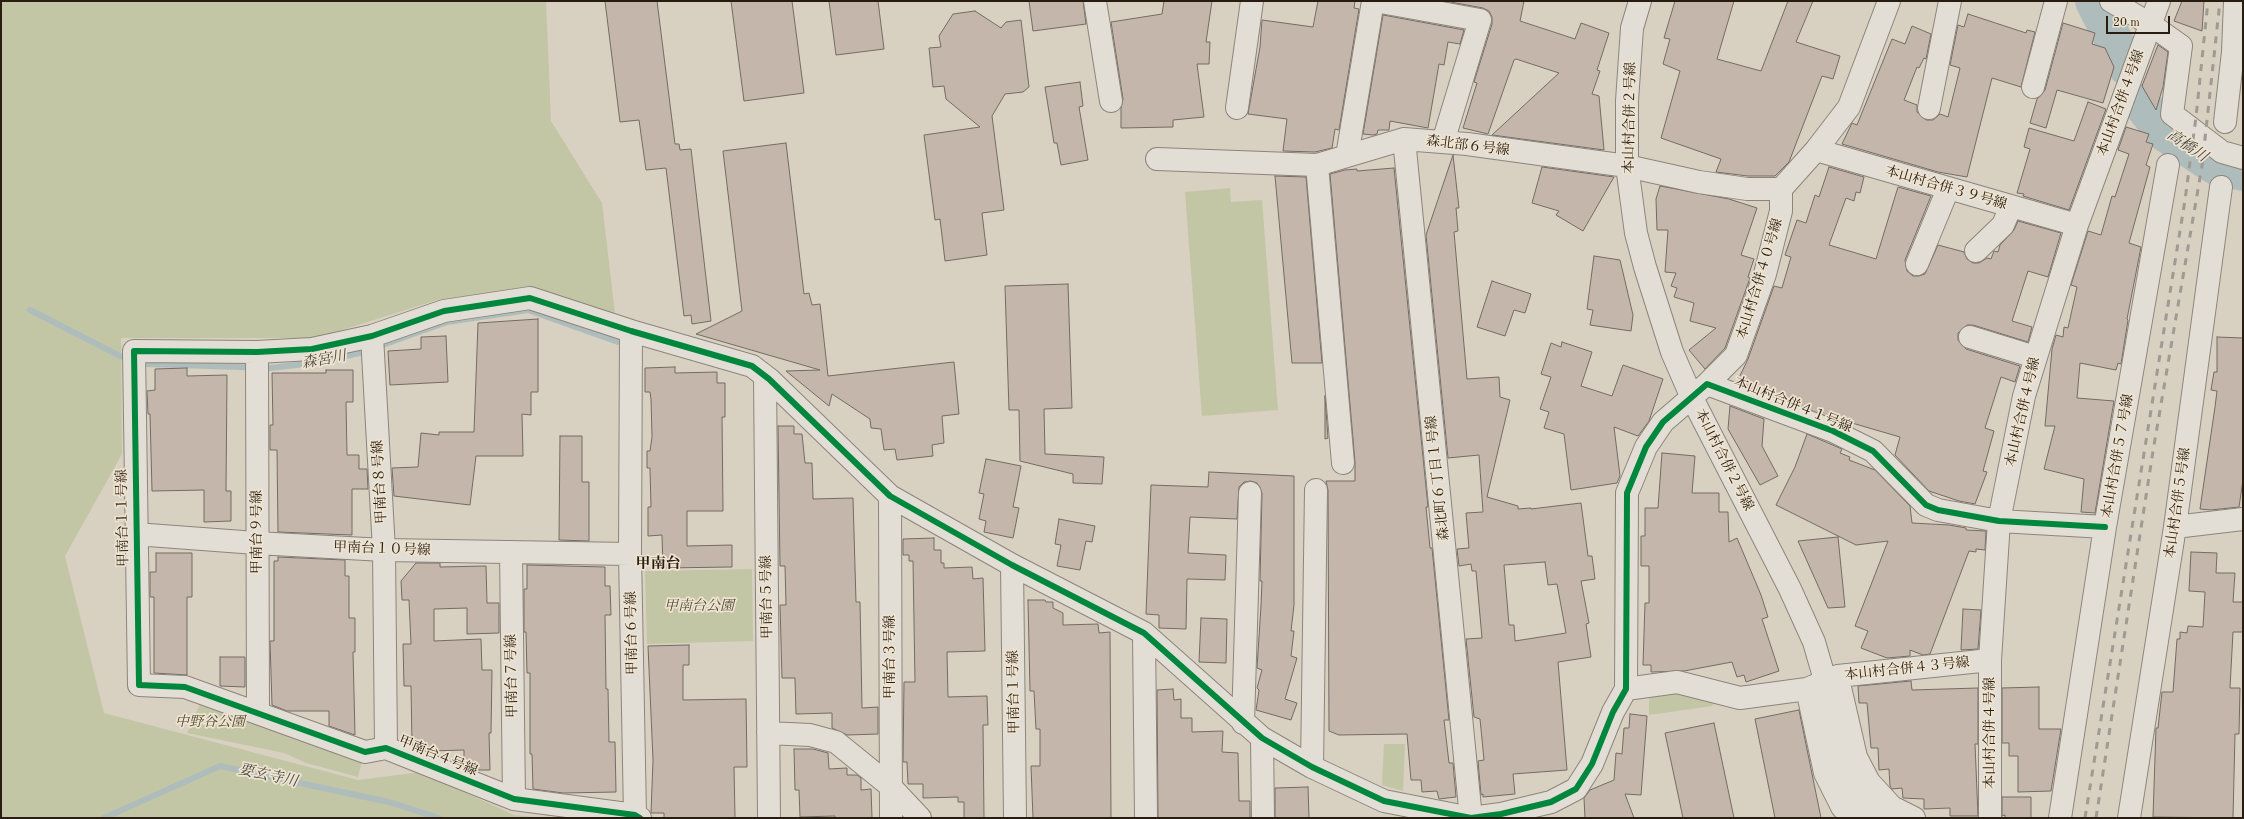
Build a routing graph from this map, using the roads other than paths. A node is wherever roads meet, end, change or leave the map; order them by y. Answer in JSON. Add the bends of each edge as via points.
{"nodes":[{"id":1,"x":1095,"y":1,"type":"edge"},
{"id":2,"x":1252,"y":1,"type":"edge"},
{"id":3,"x":1374,"y":1,"type":"edge"},
{"id":4,"x":1640,"y":1,"type":"edge"},
{"id":5,"x":1890,"y":1,"type":"edge"},
{"id":6,"x":1950,"y":1,"type":"edge"},
{"id":7,"x":2056,"y":1,"type":"edge"},
{"id":8,"x":2111,"y":1,"type":"edge"},
{"id":9,"x":2159,"y":1,"type":"edge"},
{"id":10,"x":2235,"y":1,"type":"edge"},
{"id":11,"x":2150,"y":24,"type":"junction"},
{"id":12,"x":2238,"y":54,"type":"edge"},
{"id":13,"x":2033,"y":87,"type":"dead end"},
{"id":14,"x":1111,"y":101,"type":"dead end"},
{"id":15,"x":1237,"y":108,"type":"dead end"},
{"id":16,"x":1929,"y":108,"type":"dead end"},
{"id":17,"x":2225,"y":122,"type":"dead end"},
{"id":18,"x":1404,"y":139,"type":"junction"},
{"id":19,"x":1443,"y":142,"type":"junction"},
{"id":20,"x":1816,"y":150,"type":"junction"},
{"id":21,"x":1348,"y":156,"type":"junction"},
{"id":22,"x":2243,"y":158,"type":"edge"},
{"id":23,"x":1157,"y":159,"type":"dead end"},
{"id":24,"x":1317,"y":165,"type":"junction"},
{"id":25,"x":2168,"y":165,"type":"dead end"},
{"id":26,"x":1627,"y":166,"type":"junction"},
{"id":27,"x":2221,"y":187,"type":"dead end"},
{"id":28,"x":1781,"y":189,"type":"junction"},
{"id":29,"x":1948,"y":189,"type":"junction"},
{"id":30,"x":2011,"y":206,"type":"junction"},
{"id":31,"x":2076,"y":225,"type":"junction"},
{"id":32,"x":1976,"y":250,"type":"dead end"},
{"id":33,"x":1917,"y":264,"type":"dead end"},
{"id":34,"x":631,"y":331,"type":"junction"},
{"id":35,"x":372,"y":336,"type":"junction"},
{"id":36,"x":1970,"y":337,"type":"dead end"},
{"id":37,"x":257,"y":352,"type":"junction"},
{"id":38,"x":2035,"y":357,"type":"junction"},
{"id":39,"x":765,"y":376,"type":"junction"},
{"id":40,"x":1700,"y":391,"type":"junction"},
{"id":41,"x":1343,"y":463,"type":"dead end"},
{"id":42,"x":1316,"y":490,"type":"dead end"},
{"id":43,"x":1250,"y":493,"type":"dead end"},
{"id":44,"x":890,"y":496,"type":"junction"},
{"id":45,"x":2243,"y":519,"type":"edge"},
{"id":46,"x":2000,"y":521,"type":"junction"},
{"id":47,"x":2105,"y":527,"type":"junction"},
{"id":48,"x":2175,"y":527,"type":"junction"},
{"id":49,"x":135,"y":534,"type":"junction"},
{"id":50,"x":256,"y":543,"type":"junction"},
{"id":51,"x":384,"y":550,"type":"junction"},
{"id":52,"x":510,"y":552,"type":"junction"},
{"id":53,"x":630,"y":554,"type":"junction"},
{"id":54,"x":1012,"y":565,"type":"junction"},
{"id":55,"x":1144,"y":633,"type":"junction"},
{"id":56,"x":1990,"y":660,"type":"junction"},
{"id":57,"x":1823,"y":681,"type":"junction"},
{"id":58,"x":139,"y":685,"type":"joint"},
{"id":59,"x":1626,"y":689,"type":"junction"},
{"id":60,"x":258,"y":712,"type":"junction"},
{"id":61,"x":1243,"y":723,"type":"junction"},
{"id":62,"x":768,"y":733,"type":"junction"},
{"id":63,"x":1262,"y":738,"type":"junction"},
{"id":64,"x":386,"y":748,"type":"junction"},
{"id":65,"x":1312,"y":767,"type":"junction"},
{"id":66,"x":890,"y":785,"type":"junction"},
{"id":67,"x":514,"y":799,"type":"junction"},
{"id":68,"x":1384,"y":809,"type":"edge"},
{"id":69,"x":1867,"y":815,"type":"edge"},
{"id":70,"x":1501,"y":816,"type":"edge"},
{"id":71,"x":638,"y":817,"type":"edge"},
{"id":72,"x":769,"y":818,"type":"edge"},
{"id":73,"x":891,"y":818,"type":"edge"},
{"id":74,"x":920,"y":818,"type":"edge"},
{"id":75,"x":1015,"y":818,"type":"edge"},
{"id":76,"x":1146,"y":818,"type":"edge"},
{"id":77,"x":1263,"y":818,"type":"edge"},
{"id":78,"x":1471,"y":818,"type":"edge"},
{"id":79,"x":1914,"y":818,"type":"edge"},
{"id":80,"x":1990,"y":818,"type":"edge"},
{"id":81,"x":2060,"y":818,"type":"edge"},
{"id":82,"x":2129,"y":818,"type":"edge"}],
"edges":[{"from":1,"to":14,"type":"street"},
{"from":2,"to":15,"type":"street"},
{"from":3,"to":19,"type":"street","via":[[1480,20]]},
{"from":3,"to":21,"type":"street"},
{"from":4,"to":26,"type":"street","name":"本山村合併２号線","via":[[1632,28],[1627,101]]},
{"from":5,"to":20,"type":"street","via":[[1849,107]]},
{"from":6,"to":16,"type":"street"},
{"from":7,"to":13,"type":"street"},
{"from":8,"to":11,"type":"street"},
{"from":9,"to":11,"type":"street","name":"本山村合併４号線"},
{"from":10,"to":12,"type":"street"},
{"from":11,"to":22,"type":"street","via":[[2181,46],[2172,114],[2222,152]]},
{"from":11,"to":31,"type":"street","name":"本山村合併４号線"},
{"from":12,"to":17,"type":"street"},
{"from":18,"to":19,"type":"street","name":"森北部６号線"},
{"from":18,"to":21,"type":"street","name":"森北部６号線"},
{"from":18,"to":78,"type":"street","name":"森北町６丁目１号線"},
{"from":19,"to":26,"type":"street","name":"森北部６号線"},
{"from":20,"to":28,"type":"street"},
{"from":20,"to":29,"type":"street","name":"本山村合併３９号線"},
{"from":21,"to":24,"type":"street","name":"森北部６号線"},
{"from":23,"to":24,"type":"street","name":"森北部６号線"},
{"from":24,"to":41,"type":"street"},
{"from":25,"to":47,"type":"street","name":"本山村合併５７号線"},
{"from":26,"to":28,"type":"street","name":"森北部６号線","via":[[1699,182],[1747,189]]},
{"from":26,"to":40,"type":"street","name":"本山村合併２号線","via":[[1636,233],[1672,352]]},
{"from":27,"to":48,"type":"street","name":"本山村合併５号線"},
{"from":28,"to":40,"type":"street","name":"本山村合併４０号線","via":[[1781,212],[1765,274],[1736,355]]},
{"from":29,"to":30,"type":"street","name":"本山村合併３９号線"},
{"from":29,"to":33,"type":"street"},
{"from":30,"to":31,"type":"street","name":"本山村合併３９号線"},
{"from":30,"to":32,"type":"street","via":[[2004,225]]},
{"from":31,"to":38,"type":"street","name":"本山村合併４号線"},
{"from":34,"to":35,"type":"street","via":[[530,298],[444,311]]},
{"from":34,"to":39,"type":"street","via":[[752,366]]},
{"from":34,"to":53,"type":"street","name":"甲南台６号線"},
{"from":35,"to":37,"type":"street","via":[[312,349]]},
{"from":35,"to":51,"type":"street","name":"甲南台８号線"},
{"from":36,"to":38,"type":"street"},
{"from":37,"to":49,"type":"street","name":"甲南台１１号線","via":[[134,351]]},
{"from":37,"to":50,"type":"street","name":"甲南台９号線"},
{"from":38,"to":46,"type":"street","name":"本山村合併４号線","via":[[2024,396]]},
{"from":39,"to":44,"type":"street"},
{"from":39,"to":62,"type":"street","name":"甲南台５号線"},
{"from":40,"to":46,"type":"street","name":"本山村合併４１号線","via":[[1833,431],[1873,451],[1926,505],[1938,510]]},
{"from":40,"to":57,"type":"street","name":"本山村合併２号線","via":[[1814,642]]},
{"from":40,"to":59,"type":"street","name":"本山村合併４０号線","via":[[1663,422],[1646,447],[1627,493]]},
{"from":42,"to":65,"type":"street"},
{"from":43,"to":61,"type":"street"},
{"from":44,"to":54,"type":"street"},
{"from":44,"to":66,"type":"street","name":"甲南台３号線"},
{"from":45,"to":48,"type":"street"},
{"from":46,"to":47,"type":"street","name":"本山村合併４１号線"},
{"from":46,"to":56,"type":"street","name":"本山村合併４号線"},
{"from":47,"to":81,"type":"street","name":"本山村合併５７号線"},
{"from":48,"to":82,"type":"street","name":"本山村合併５号線"},
{"from":49,"to":50,"type":"street","name":"甲南台１０号線"},
{"from":49,"to":58,"type":"street","name":"甲南台１１号線"},
{"from":50,"to":51,"type":"street","name":"甲南台１０号線"},
{"from":50,"to":60,"type":"street","name":"甲南台９号線"},
{"from":51,"to":52,"type":"street","name":"甲南台１０号線"},
{"from":51,"to":64,"type":"street","name":"甲南台８号線"},
{"from":52,"to":53,"type":"street","name":"甲南台１０号線"},
{"from":52,"to":67,"type":"street","name":"甲南台７号線"},
{"from":53,"to":71,"type":"street","name":"甲南台６号線"},
{"from":54,"to":55,"type":"street"},
{"from":54,"to":75,"type":"street","name":"甲南台１号線"},
{"from":55,"to":61,"type":"street"},
{"from":55,"to":76,"type":"street"},
{"from":56,"to":57,"type":"street","name":"本山村合併４３号線"},
{"from":56,"to":80,"type":"street","name":"本山村合併４号線"},
{"from":57,"to":59,"type":"street","name":"本山村合併４３号線","via":[[1740,698],[1678,682]]},
{"from":57,"to":69,"type":"street","via":[[1825,773],[1842,807]]},
{"from":57,"to":79,"type":"street","via":[[1869,782],[1892,807]]},
{"from":58,"to":60,"type":"street","name":"甲南台４号線","via":[[184,687]]},
{"from":59,"to":70,"type":"street","via":[[1613,712],[1592,764],[1576,789],[1551,802]]},
{"from":60,"to":64,"type":"street","name":"甲南台４号線","via":[[365,752]]},
{"from":61,"to":63,"type":"street"},
{"from":62,"to":66,"type":"street","via":[[810,735],[836,742]]},
{"from":62,"to":72,"type":"street","name":"甲南台５号線"},
{"from":63,"to":65,"type":"street"},
{"from":63,"to":77,"type":"street"},
{"from":64,"to":67,"type":"street","name":"甲南台４号線"},
{"from":65,"to":68,"type":"street"},
{"from":66,"to":73,"type":"street","name":"甲南台３号線"},
{"from":66,"to":74,"type":"street"},
{"from":67,"to":71,"type":"street","name":"甲南台４号線"},
{"from":68,"to":78,"type":"street"},
{"from":70,"to":78,"type":"street"}]}
